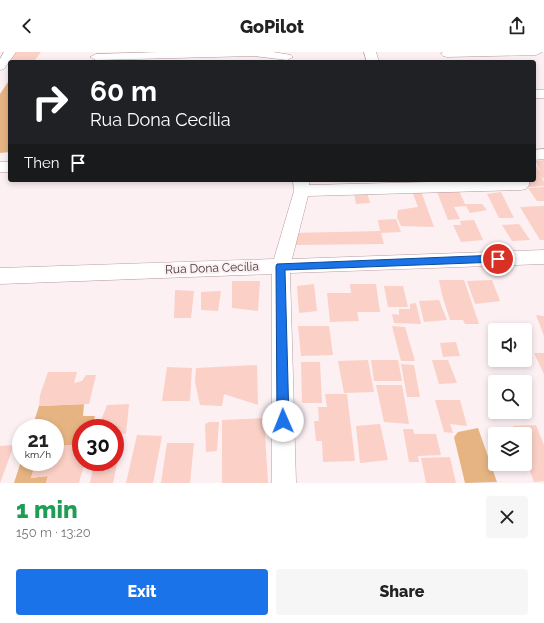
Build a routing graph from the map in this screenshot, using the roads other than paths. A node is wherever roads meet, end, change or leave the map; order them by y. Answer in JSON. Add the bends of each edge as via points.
{"nodes":[{"id":1,"x":10,"y":52,"type":"edge"},
{"id":2,"x":250,"y":52,"type":"edge"},
{"id":3,"x":536,"y":52,"type":"edge"},
{"id":4,"x":448,"y":56,"type":"edge"},
{"id":5,"x":96,"y":57,"type":"edge"},
{"id":6,"x":286,"y":57,"type":"edge"},
{"id":7,"x":0,"y":67,"type":"edge"},
{"id":8,"x":522,"y":182,"type":"edge"},
{"id":9,"x":302,"y":185,"type":"edge"},
{"id":10,"x":544,"y":257,"type":"edge"},
{"id":11,"x":280,"y":266,"type":"junction"},
{"id":12,"x":0,"y":276,"type":"edge"},
{"id":13,"x":284,"y":483,"type":"edge"}],
"edges":[{"from":1,"to":7,"type":"street"},
{"from":2,"to":5,"type":"street"},
{"from":2,"to":6,"type":"street"},
{"from":3,"to":4,"type":"street"},
{"from":8,"to":9,"type":"street","via":[[521,185]]},
{"from":9,"to":11,"type":"street"},
{"from":10,"to":11,"type":"street","name":"Rua Dona Cecília"},
{"from":11,"to":12,"type":"street","name":"Rua Dona Cecília"},
{"from":11,"to":13,"type":"street"}]}
